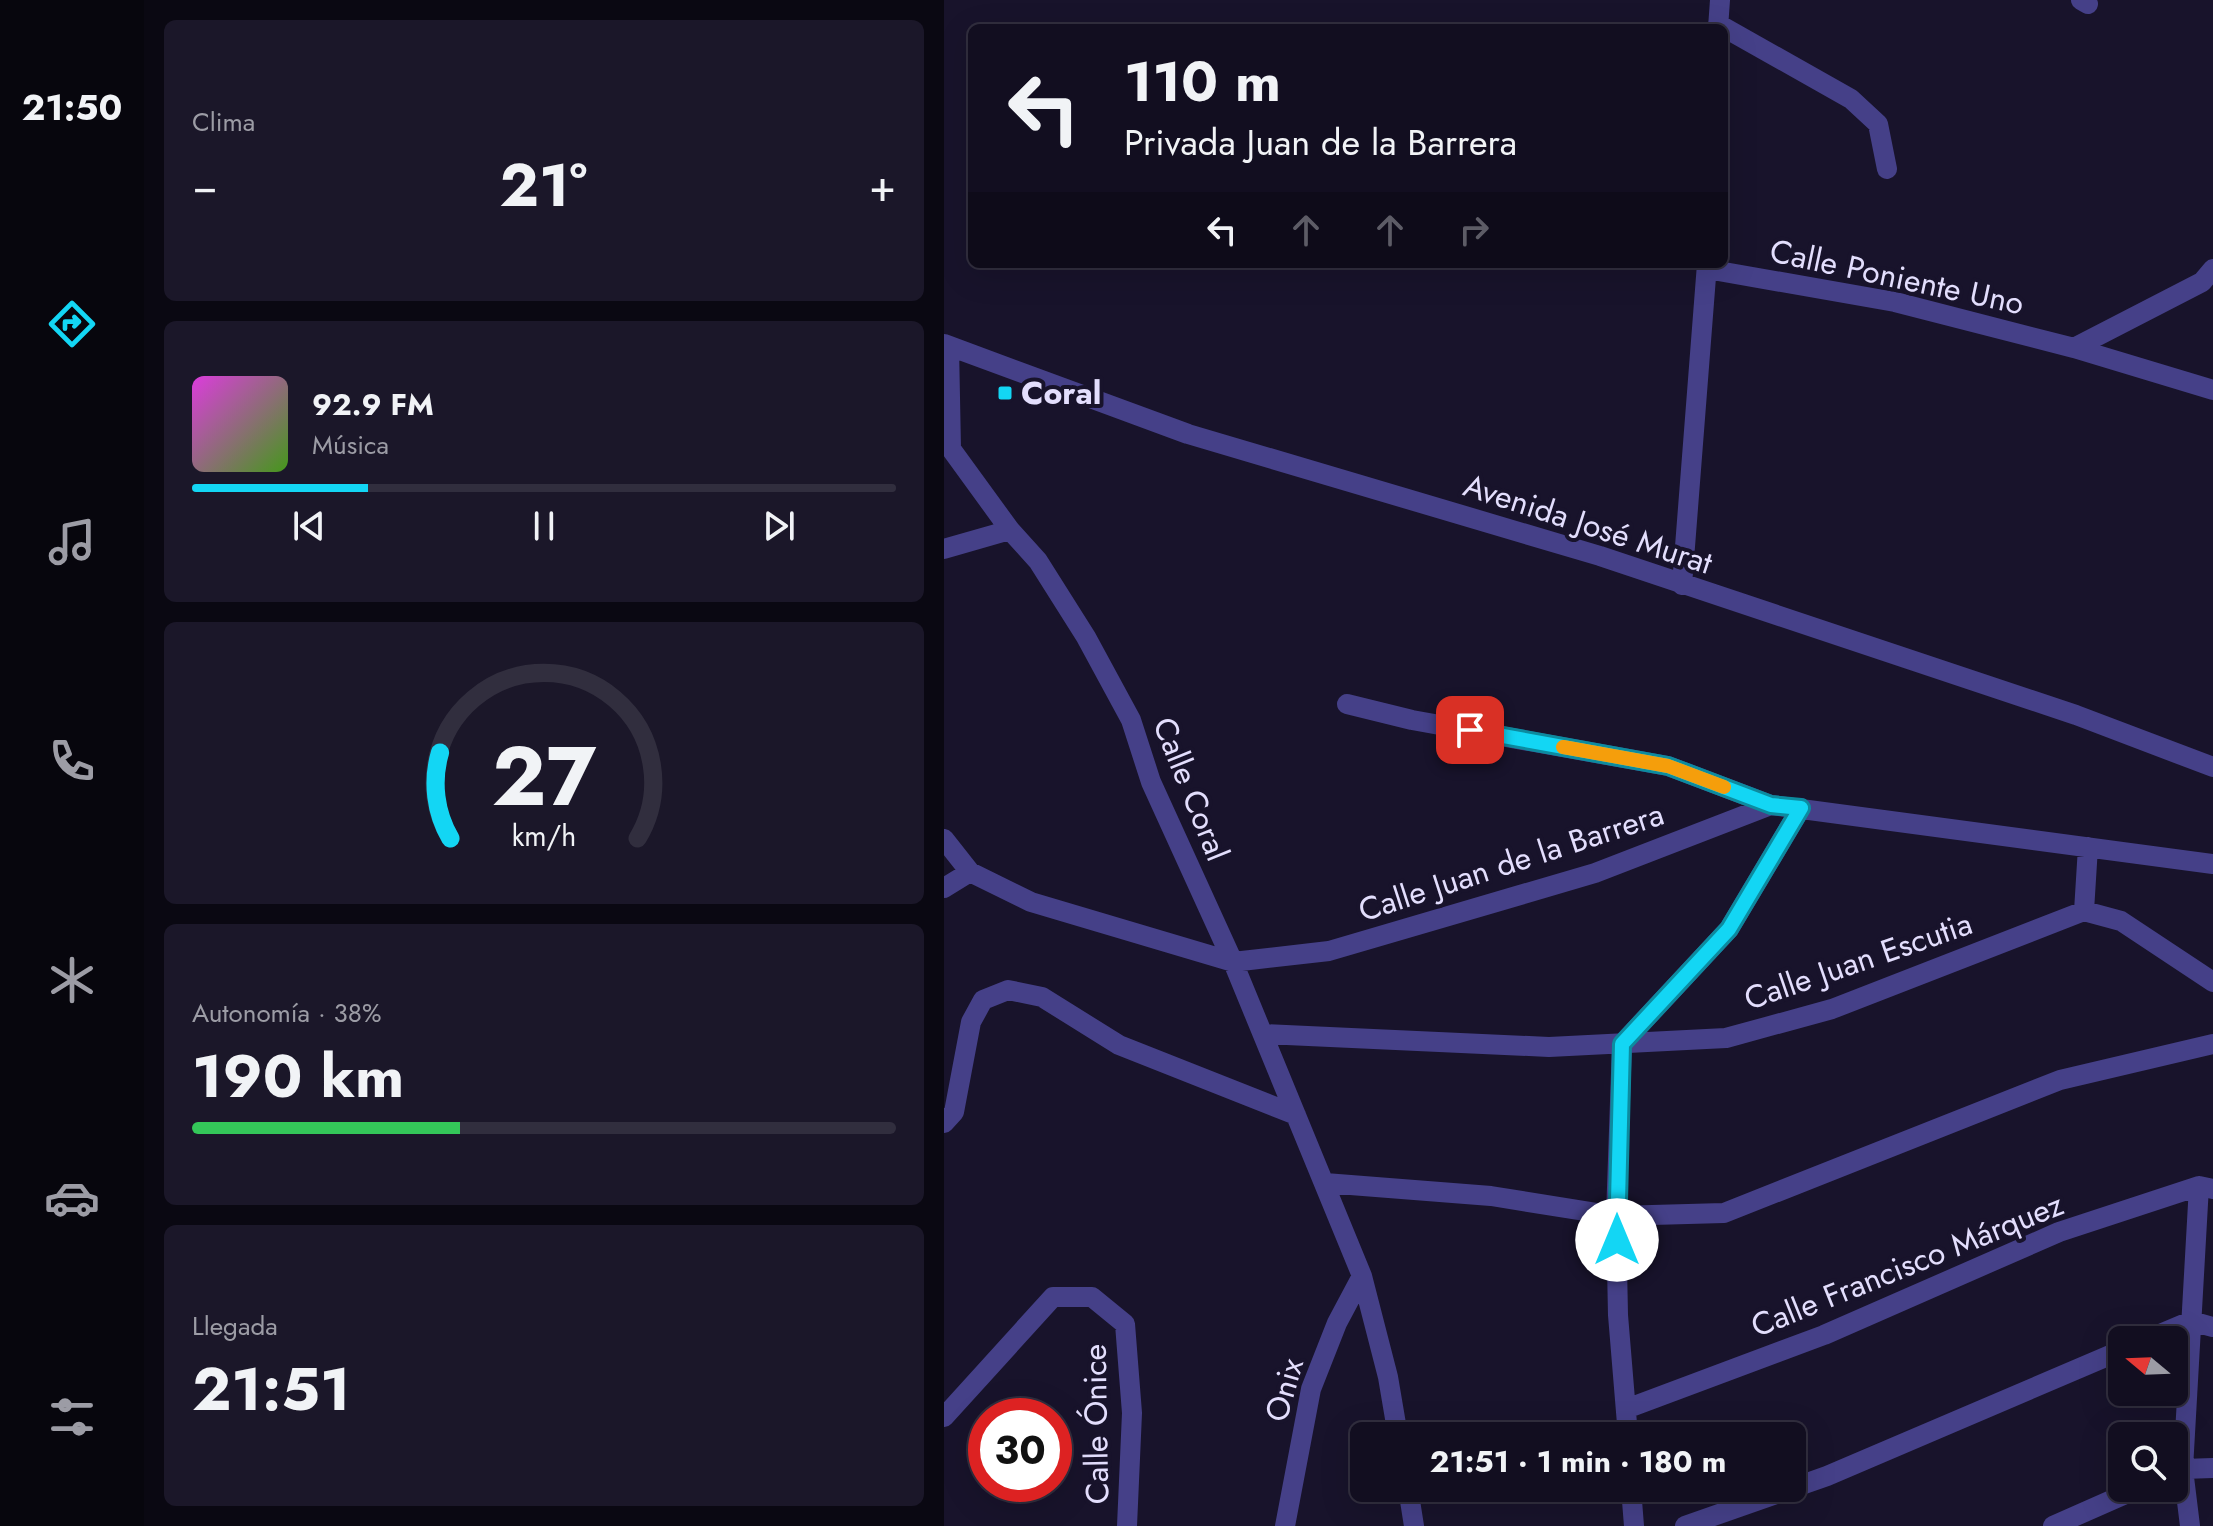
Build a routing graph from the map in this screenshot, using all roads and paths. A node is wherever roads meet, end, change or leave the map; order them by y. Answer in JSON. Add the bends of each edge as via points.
{"nodes":[{"id":1,"x":1720,"y":0,"type":"edge"},
{"id":2,"x":1718,"y":24,"type":"edge"},
{"id":3,"x":1728,"y":31,"type":"edge"},
{"id":4,"x":1887,"y":169,"type":"dead end"},
{"id":5,"x":1707,"y":268,"type":"edge"},
{"id":6,"x":1717,"y":268,"type":"edge"},
{"id":7,"x":2209,"y":278,"type":"edge"},
{"id":8,"x":946,"y":345,"type":"edge"},
{"id":9,"x":2074,"y":348,"type":"junction"},
{"id":10,"x":2213,"y":390,"type":"edge"},
{"id":11,"x":1010,"y":530,"type":"junction"},
{"id":12,"x":944,"y":549,"type":"edge"},
{"id":13,"x":1682,"y":585,"type":"junction"},
{"id":14,"x":1347,"y":704,"type":"dead end"},
{"id":15,"x":2213,"y":767,"type":"edge"},
{"id":16,"x":1771,"y":805,"type":"junction"},
{"id":17,"x":1801,"y":808,"type":"junction"},
{"id":18,"x":944,"y":839,"type":"edge"},
{"id":19,"x":2088,"y":847,"type":"junction"},
{"id":20,"x":2213,"y":864,"type":"edge"},
{"id":21,"x":970,"y":872,"type":"junction"},
{"id":22,"x":944,"y":888,"type":"edge"},
{"id":23,"x":2084,"y":911,"type":"junction"},
{"id":24,"x":1233,"y":962,"type":"junction"},
{"id":25,"x":2213,"y":982,"type":"edge"},
{"id":26,"x":1263,"y":1034,"type":"junction"},
{"id":27,"x":1622,"y":1044,"type":"junction"},
{"id":28,"x":2211,"y":1045,"type":"edge"},
{"id":29,"x":1296,"y":1115,"type":"junction"},
{"id":30,"x":944,"y":1123,"type":"edge"},
{"id":31,"x":1325,"y":1183,"type":"junction"},
{"id":32,"x":2206,"y":1187,"type":"edge"},
{"id":33,"x":1616,"y":1216,"type":"junction"},
{"id":34,"x":1362,"y":1276,"type":"junction"},
{"id":35,"x":2191,"y":1321,"type":"junction"},
{"id":36,"x":2179,"y":1326,"type":"edge"},
{"id":37,"x":2213,"y":1327,"type":"edge"},
{"id":38,"x":2108,"y":1356,"type":"edge"},
{"id":39,"x":1626,"y":1409,"type":"junction"},
{"id":40,"x":944,"y":1417,"type":"edge"},
{"id":41,"x":1396,"y":1422,"type":"edge"},
{"id":42,"x":1627,"y":1422,"type":"edge"},
{"id":43,"x":2182,"y":1422,"type":"edge"},
{"id":44,"x":2213,"y":1468,"type":"edge"},
{"id":45,"x":2188,"y":1470,"type":"edge"},
{"id":46,"x":1410,"y":1502,"type":"edge"},
{"id":47,"x":1632,"y":1502,"type":"edge"},
{"id":48,"x":2108,"y":1502,"type":"edge"},
{"id":49,"x":2185,"y":1502,"type":"edge"},
{"id":50,"x":1127,"y":1526,"type":"edge"},
{"id":51,"x":1285,"y":1526,"type":"edge"},
{"id":52,"x":1414,"y":1526,"type":"edge"},
{"id":53,"x":1634,"y":1526,"type":"edge"},
{"id":54,"x":1685,"y":1526,"type":"edge"},
{"id":55,"x":2053,"y":1526,"type":"edge"},
{"id":56,"x":2190,"y":1526,"type":"edge"}],
"edges":[{"from":1,"to":2,"type":"street"},
{"from":3,"to":4,"type":"street","via":[[1851,99],[1878,124]]},
{"from":5,"to":13,"type":"street"},
{"from":6,"to":9,"type":"street","name":"Calle Poniente Uno","via":[[1895,302]]},
{"from":7,"to":9,"type":"street"},
{"from":8,"to":11,"type":"street","name":"Calle Coral","via":[[951,449]]},
{"from":8,"to":13,"type":"street","name":"Avenida José Murat","via":[[1188,434]]},
{"from":9,"to":10,"type":"street","name":"Calle Poniente Uno"},
{"from":11,"to":12,"type":"street"},
{"from":11,"to":24,"type":"street","name":"Calle Coral","via":[[1038,561],[1131,720],[1151,782]]},
{"from":13,"to":15,"type":"street","name":"Avenida José Murat","via":[[2076,715]]},
{"from":14,"to":16,"type":"street","via":[[1668,766]]},
{"from":16,"to":17,"type":"street","name":"Calle Juan de la Barrera"},
{"from":16,"to":24,"type":"street","name":"Calle Juan de la Barrera","via":[[1595,873],[1329,951]]},
{"from":17,"to":19,"type":"street","name":"Calle Juan de la Barrera"},
{"from":17,"to":27,"type":"street","via":[[1729,929]]},
{"from":18,"to":21,"type":"street"},
{"from":19,"to":20,"type":"street","name":"Calle Juan de la Barrera"},
{"from":19,"to":23,"type":"street"},
{"from":21,"to":22,"type":"street"},
{"from":21,"to":24,"type":"street","via":[[1031,902]]},
{"from":23,"to":25,"type":"street","via":[[2121,921]]},
{"from":23,"to":27,"type":"street","name":"Calle Juan Escutia","via":[[1832,1009],[1726,1038]]},
{"from":24,"to":26,"type":"street","name":"Calle Coral"},
{"from":26,"to":27,"type":"street","name":"Calle Juan Escutia","via":[[1549,1047]]},
{"from":26,"to":29,"type":"street","name":"Calle Coral"},
{"from":27,"to":33,"type":"street"},
{"from":28,"to":33,"type":"street","via":[[2060,1080],[1724,1213]]},
{"from":29,"to":30,"type":"street","via":[[1119,1045],[1042,997],[1008,990],[983,1000],[971,1022],[954,1112]]},
{"from":29,"to":31,"type":"street","name":"Calle Coral"},
{"from":31,"to":33,"type":"street","via":[[1491,1196]]},
{"from":31,"to":34,"type":"street","name":"Calle Coral"},
{"from":32,"to":35,"type":"street"},
{"from":32,"to":39,"type":"street","name":"Calle Francisco Márquez","via":[[2059,1232],[1824,1335]]},
{"from":33,"to":39,"type":"street"},
{"from":34,"to":41,"type":"street","name":"Calle Coral"},
{"from":34,"to":51,"type":"street","name":"Onix","via":[[1311,1389]]},
{"from":35,"to":36,"type":"street"},
{"from":35,"to":37,"type":"street"},
{"from":35,"to":43,"type":"street"},
{"from":38,"to":54,"type":"street","via":[[1827,1476]]},
{"from":39,"to":42,"type":"street"},
{"from":40,"to":50,"type":"street","name":"Calle Ónice","via":[[1053,1297],[1092,1297],[1125,1324],[1132,1413]]},
{"from":44,"to":45,"type":"street"},
{"from":46,"to":52,"type":"street"},
{"from":47,"to":53,"type":"street"},
{"from":48,"to":55,"type":"street"},
{"from":49,"to":56,"type":"street"}]}
